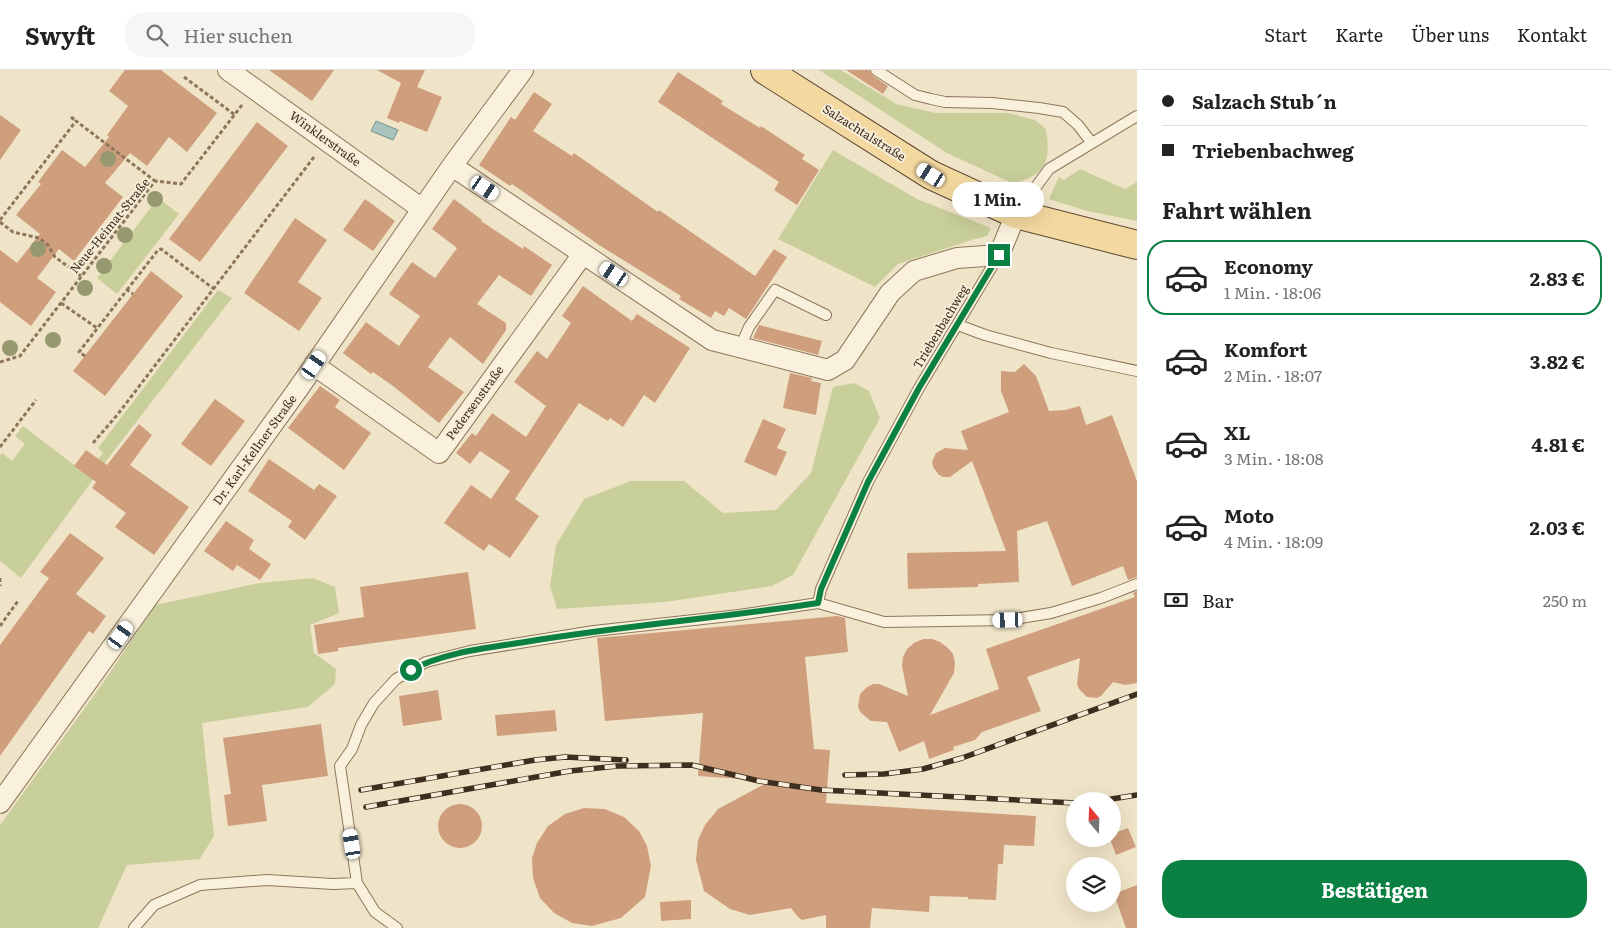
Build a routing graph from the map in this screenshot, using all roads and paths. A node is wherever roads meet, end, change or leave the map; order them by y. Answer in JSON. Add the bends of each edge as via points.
{"nodes":[{"id":1,"x":228,"y":70,"type":"edge"},
{"id":2,"x":523,"y":70,"type":"edge"},
{"id":3,"x":765,"y":70,"type":"edge"},
{"id":4,"x":876,"y":70,"type":"edge"},
{"id":5,"x":184,"y":77,"type":"dead end"},
{"id":6,"x":255,"y":89,"type":"junction"},
{"id":7,"x":235,"y":115,"type":"junction"},
{"id":8,"x":1137,"y":116,"type":"edge"},
{"id":9,"x":71,"y":117,"type":"dead end"},
{"id":10,"x":76,"y":121,"type":"junction"},
{"id":11,"x":327,"y":141,"type":"junction"},
{"id":12,"x":1091,"y":142,"type":"junction"},
{"id":13,"x":452,"y":166,"type":"junction"},
{"id":14,"x":155,"y":181,"type":"junction"},
{"id":15,"x":422,"y":209,"type":"junction"},
{"id":16,"x":1016,"y":214,"type":"junction"},
{"id":17,"x":0,"y":221,"type":"edge"},
{"id":18,"x":1137,"y":245,"type":"edge"},
{"id":19,"x":583,"y":254,"type":"junction"},
{"id":20,"x":999,"y":255,"type":"junction"},
{"id":21,"x":81,"y":276,"type":"junction"},
{"id":22,"x":214,"y":289,"type":"junction"},
{"id":23,"x":127,"y":290,"type":"junction"},
{"id":24,"x":133,"y":294,"type":"dead end"},
{"id":25,"x":61,"y":303,"type":"junction"},
{"id":26,"x":826,"y":316,"type":"dead end"},
{"id":27,"x":958,"y":325,"type":"junction"},
{"id":28,"x":97,"y":328,"type":"junction"},
{"id":29,"x":740,"y":348,"type":"junction"},
{"id":30,"x":85,"y":356,"type":"dead end"},
{"id":31,"x":0,"y":362,"type":"edge"},
{"id":32,"x":314,"y":365,"type":"junction"},
{"id":33,"x":1137,"y":371,"type":"edge"},
{"id":34,"x":36,"y":400,"type":"dead end"},
{"id":35,"x":93,"y":444,"type":"dead end"},
{"id":36,"x":0,"y":447,"type":"edge"},
{"id":37,"x":0,"y":578,"type":"edge"},
{"id":38,"x":1137,"y":584,"type":"edge"},
{"id":39,"x":0,"y":586,"type":"edge"},
{"id":40,"x":18,"y":601,"type":"dead end"},
{"id":41,"x":818,"y":603,"type":"junction"},
{"id":42,"x":0,"y":626,"type":"edge"},
{"id":43,"x":0,"y":803,"type":"edge"},
{"id":44,"x":357,"y":883,"type":"junction"},
{"id":45,"x":134,"y":928,"type":"edge"},
{"id":46,"x":398,"y":928,"type":"edge"}],
"edges":[{"from":1,"to":6,"type":"street","name":"Winklerstraße"},
{"from":2,"to":13,"type":"street","name":"Dr. Karl-Kellner Straße"},
{"from":3,"to":16,"type":"main road","name":"Salzachtalstraße","via":[[931,175]]},
{"from":4,"to":12,"type":"lane","via":[[915,94],[938,101],[992,103],[1062,112],[1078,124]]},
{"from":5,"to":7,"type":"path"},
{"from":6,"to":7,"type":"path","name":"Neue-Heimat-Straße"},
{"from":6,"to":11,"type":"street","name":"Winklerstraße"},
{"from":7,"to":14,"type":"path","name":"Neue-Heimat-Straße","via":[[181,184]]},
{"from":8,"to":12,"type":"lane"},
{"from":9,"to":10,"type":"path"},
{"from":10,"to":14,"type":"path"},
{"from":10,"to":17,"type":"path"},
{"from":11,"to":15,"type":"street","name":"Winklerstraße"},
{"from":11,"to":22,"type":"path"},
{"from":12,"to":16,"type":"lane","via":[[1050,169]]},
{"from":13,"to":15,"type":"street","name":"Dr. Karl-Kellner Straße"},
{"from":13,"to":19,"type":"street"},
{"from":14,"to":21,"type":"path","name":"Neue-Heimat-Straße"},
{"from":15,"to":32,"type":"street","name":"Dr. Karl-Kellner Straße"},
{"from":16,"to":18,"type":"main road","name":"Salzachtalstraße"},
{"from":16,"to":20,"type":"street"},
{"from":17,"to":21,"type":"path","via":[[13,232],[38,238],[48,245],[55,257]]},
{"from":19,"to":29,"type":"street","via":[[712,340]]},
{"from":19,"to":32,"type":"street","name":"Pedersenstraße","via":[[439,452]]},
{"from":20,"to":27,"type":"lane","name":"Triebenbachweg"},
{"from":20,"to":29,"type":"street","via":[[957,258],[914,271],[890,292],[845,360],[828,370]]},
{"from":21,"to":25,"type":"path","name":"Neue-Heimat-Straße"},
{"from":22,"to":23,"type":"path","via":[[161,249]]},
{"from":22,"to":35,"type":"path"},
{"from":23,"to":24,"type":"path"},
{"from":23,"to":28,"type":"path"},
{"from":25,"to":28,"type":"path"},
{"from":25,"to":31,"type":"path","name":"Neue-Heimat-Straße","via":[[20,356]]},
{"from":26,"to":29,"type":"lane","via":[[775,290],[749,327]]},
{"from":27,"to":33,"type":"lane","via":[[1052,353]]},
{"from":27,"to":41,"type":"lane","name":"Triebenbachweg","via":[[919,388],[868,482],[821,589]]},
{"from":28,"to":30,"type":"path","via":[[80,352]]},
{"from":32,"to":43,"type":"street","name":"Dr. Karl-Kellner Straße"},
{"from":34,"to":36,"type":"path"},
{"from":37,"to":39,"type":"path"},
{"from":38,"to":41,"type":"lane","via":[[1051,613],[1008,620],[884,622]]},
{"from":40,"to":42,"type":"path"},
{"from":41,"to":44,"type":"lane","via":[[594,630],[470,651],[426,662],[396,679],[374,703],[340,766]]},
{"from":44,"to":45,"type":"lane","via":[[267,880],[200,885],[154,905]]},
{"from":44,"to":46,"type":"lane","via":[[375,912]]}]}
